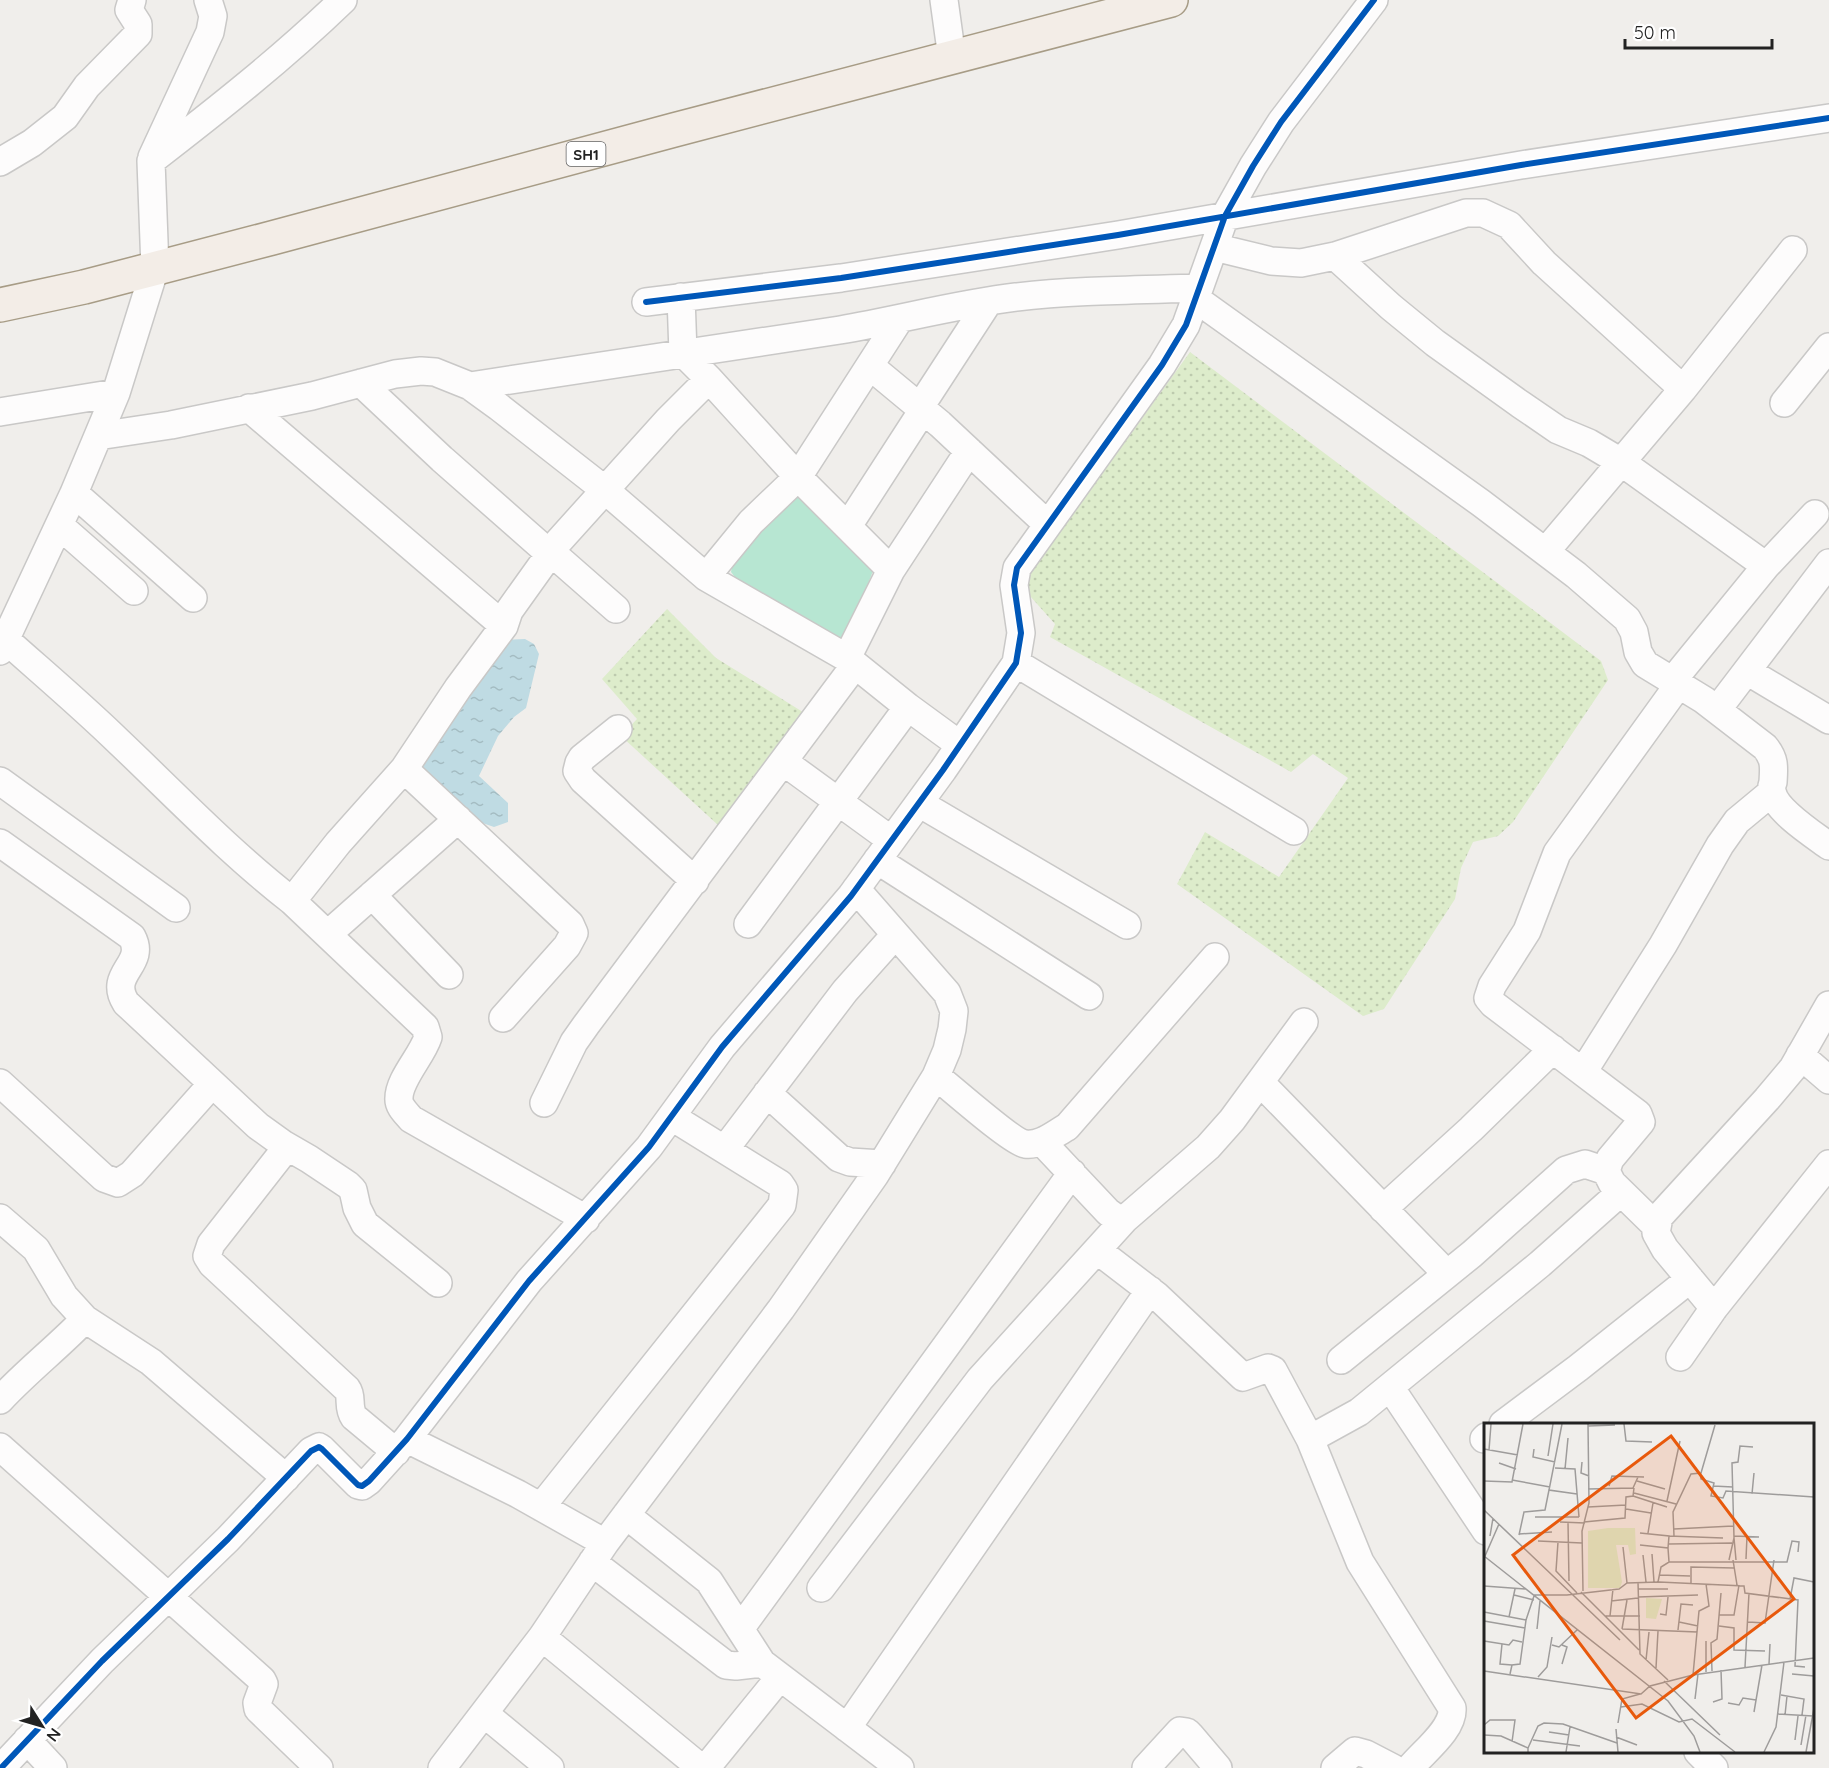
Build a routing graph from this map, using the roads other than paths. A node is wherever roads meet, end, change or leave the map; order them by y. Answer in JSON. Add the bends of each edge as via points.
{"nodes":[{"id":1,"x":132,"y":0,"type":"edge"},
{"id":2,"x":343,"y":0,"type":"edge"},
{"id":3,"x":944,"y":0,"type":"edge"},
{"id":4,"x":1171,"y":0,"type":"edge"},
{"id":5,"x":1374,"y":0,"type":"edge"},
{"id":6,"x":216,"y":5,"type":"edge"},
{"id":7,"x":952,"y":58,"type":"junction"},
{"id":8,"x":1829,"y":118,"type":"edge"},
{"id":9,"x":151,"y":161,"type":"junction"},
{"id":10,"x":0,"y":162,"type":"edge"},
{"id":11,"x":1225,"y":216,"type":"junction"},
{"id":12,"x":1214,"y":247,"type":"junction"},
{"id":13,"x":1793,"y":250,"type":"dead end"},
{"id":14,"x":1335,"y":256,"type":"junction"},
{"id":15,"x":155,"y":268,"type":"junction"},
{"id":16,"x":1197,"y":293,"type":"junction"},
{"id":17,"x":681,"y":297,"type":"junction"},
{"id":18,"x":988,"y":301,"type":"junction"},
{"id":19,"x":646,"y":303,"type":"dead end"},
{"id":20,"x":0,"y":305,"type":"edge"},
{"id":21,"x":899,"y":320,"type":"junction"},
{"id":22,"x":1829,"y":347,"type":"edge"},
{"id":23,"x":683,"y":353,"type":"junction"},
{"id":24,"x":870,"y":366,"type":"junction"},
{"id":25,"x":709,"y":379,"type":"junction"},
{"id":26,"x":361,"y":383,"type":"junction"},
{"id":27,"x":470,"y":386,"type":"junction"},
{"id":28,"x":1683,"y":389,"type":"junction"},
{"id":29,"x":116,"y":393,"type":"junction"},
{"id":30,"x":1784,"y":403,"type":"dead end"},
{"id":31,"x":249,"y":408,"type":"junction"},
{"id":32,"x":922,"y":409,"type":"junction"},
{"id":33,"x":0,"y":412,"type":"edge"},
{"id":34,"x":98,"y":436,"type":"junction"},
{"id":35,"x":969,"y":451,"type":"junction"},
{"id":36,"x":1621,"y":462,"type":"junction"},
{"id":37,"x":798,"y":477,"type":"junction"},
{"id":38,"x":605,"y":490,"type":"junction"},
{"id":39,"x":74,"y":493,"type":"junction"},
{"id":40,"x":1815,"y":514,"type":"dead end"},
{"id":41,"x":1047,"y":524,"type":"junction"},
{"id":42,"x":60,"y":526,"type":"junction"},
{"id":43,"x":848,"y":526,"type":"junction"},
{"id":44,"x":1546,"y":551,"type":"junction"},
{"id":45,"x":551,"y":553,"type":"junction"},
{"id":46,"x":1829,"y":563,"type":"edge"},
{"id":47,"x":1766,"y":566,"type":"junction"},
{"id":48,"x":891,"y":570,"type":"junction"},
{"id":49,"x":706,"y":577,"type":"junction"},
{"id":50,"x":134,"y":591,"type":"dead end"},
{"id":51,"x":193,"y":598,"type":"dead end"},
{"id":52,"x":616,"y":609,"type":"dead end"},
{"id":53,"x":504,"y":626,"type":"junction"},
{"id":54,"x":3,"y":646,"type":"edge"},
{"id":55,"x":851,"y":661,"type":"junction"},
{"id":56,"x":1016,"y":663,"type":"junction"},
{"id":57,"x":1747,"y":671,"type":"junction"},
{"id":58,"x":1676,"y":682,"type":"junction"},
{"id":59,"x":908,"y":707,"type":"junction"},
{"id":60,"x":1717,"y":710,"type":"junction"},
{"id":61,"x":1829,"y":720,"type":"edge"},
{"id":62,"x":618,"y":729,"type":"dead end"},
{"id":63,"x":960,"y":745,"type":"junction"},
{"id":64,"x":784,"y":762,"type":"junction"},
{"id":65,"x":404,"y":769,"type":"junction"},
{"id":66,"x":0,"y":781,"type":"edge"},
{"id":67,"x":1772,"y":792,"type":"junction"},
{"id":68,"x":839,"y":802,"type":"junction"},
{"id":69,"x":919,"y":803,"type":"junction"},
{"id":70,"x":458,"y":819,"type":"junction"},
{"id":71,"x":1294,"y":831,"type":"dead end"},
{"id":72,"x":0,"y":843,"type":"edge"},
{"id":73,"x":1829,"y":846,"type":"edge"},
{"id":74,"x":884,"y":850,"type":"junction"},
{"id":75,"x":695,"y":880,"type":"junction"},
{"id":76,"x":856,"y":889,"type":"junction"},
{"id":77,"x":372,"y":895,"type":"junction"},
{"id":78,"x":292,"y":901,"type":"junction"},
{"id":79,"x":176,"y":908,"type":"dead end"},
{"id":80,"x":748,"y":924,"type":"dead end"},
{"id":81,"x":1127,"y":925,"type":"dead end"},
{"id":82,"x":328,"y":934,"type":"junction"},
{"id":83,"x":896,"y":935,"type":"junction"},
{"id":84,"x":1215,"y":957,"type":"dead end"},
{"id":85,"x":449,"y":975,"type":"dead end"},
{"id":86,"x":1089,"y":996,"type":"dead end"},
{"id":87,"x":1829,"y":1005,"type":"edge"},
{"id":88,"x":503,"y":1018,"type":"dead end"},
{"id":89,"x":1304,"y":1022,"type":"dead end"},
{"id":90,"x":1553,"y":1049,"type":"junction"},
{"id":91,"x":1800,"y":1055,"type":"junction"},
{"id":92,"x":1583,"y":1072,"type":"junction"},
{"id":93,"x":936,"y":1076,"type":"junction"},
{"id":94,"x":1829,"y":1080,"type":"edge"},
{"id":95,"x":1260,"y":1082,"type":"junction"},
{"id":96,"x":0,"y":1083,"type":"edge"},
{"id":97,"x":212,"y":1084,"type":"junction"},
{"id":98,"x":768,"y":1093,"type":"junction"},
{"id":99,"x":544,"y":1103,"type":"dead end"},
{"id":100,"x":672,"y":1117,"type":"junction"},
{"id":101,"x":1042,"y":1142,"type":"junction"},
{"id":102,"x":287,"y":1147,"type":"junction"},
{"id":103,"x":725,"y":1149,"type":"junction"},
{"id":104,"x":882,"y":1164,"type":"junction"},
{"id":105,"x":1829,"y":1164,"type":"edge"},
{"id":106,"x":1072,"y":1173,"type":"junction"},
{"id":107,"x":1613,"y":1181,"type":"junction"},
{"id":108,"x":1383,"y":1209,"type":"junction"},
{"id":109,"x":0,"y":1218,"type":"edge"},
{"id":110,"x":586,"y":1219,"type":"junction"},
{"id":111,"x":1125,"y":1219,"type":"junction"},
{"id":112,"x":1657,"y":1227,"type":"junction"},
{"id":113,"x":1097,"y":1250,"type":"junction"},
{"id":114,"x":1447,"y":1274,"type":"junction"},
{"id":115,"x":1690,"y":1279,"type":"junction"},
{"id":116,"x":438,"y":1283,"type":"dead end"},
{"id":117,"x":1150,"y":1290,"type":"junction"},
{"id":118,"x":1714,"y":1308,"type":"junction"},
{"id":119,"x":85,"y":1319,"type":"junction"},
{"id":120,"x":1680,"y":1357,"type":"dead end"},
{"id":121,"x":1341,"y":1360,"type":"dead end"},
{"id":122,"x":1390,"y":1387,"type":"junction"},
{"id":123,"x":0,"y":1400,"type":"edge"},
{"id":124,"x":1506,"y":1423,"type":"edge"},
{"id":125,"x":1310,"y":1439,"type":"junction"},
{"id":126,"x":401,"y":1446,"type":"junction"},
{"id":127,"x":0,"y":1447,"type":"edge"},
{"id":128,"x":286,"y":1478,"type":"junction"},
{"id":129,"x":541,"y":1507,"type":"junction"},
{"id":130,"x":626,"y":1515,"type":"junction"},
{"id":131,"x":1484,"y":1529,"type":"edge"},
{"id":132,"x":599,"y":1552,"type":"junction"},
{"id":133,"x":821,"y":1588,"type":"dead end"},
{"id":134,"x":167,"y":1597,"type":"junction"},
{"id":135,"x":740,"y":1629,"type":"junction"},
{"id":136,"x":542,"y":1637,"type":"junction"},
{"id":137,"x":771,"y":1670,"type":"junction"},
{"id":138,"x":485,"y":1714,"type":"junction"},
{"id":139,"x":848,"y":1728,"type":"junction"},
{"id":140,"x":27,"y":1740,"type":"junction"},
{"id":141,"x":1699,"y":1753,"type":"edge"},
{"id":142,"x":1,"y":1768,"type":"edge"},
{"id":143,"x":53,"y":1768,"type":"edge"},
{"id":144,"x":319,"y":1768,"type":"edge"},
{"id":145,"x":442,"y":1768,"type":"edge"},
{"id":146,"x":550,"y":1768,"type":"edge"},
{"id":147,"x":701,"y":1768,"type":"edge"},
{"id":148,"x":706,"y":1768,"type":"edge"},
{"id":149,"x":900,"y":1768,"type":"edge"},
{"id":150,"x":1146,"y":1768,"type":"edge"},
{"id":151,"x":1218,"y":1768,"type":"edge"},
{"id":152,"x":1335,"y":1768,"type":"edge"},
{"id":153,"x":1393,"y":1768,"type":"edge"},
{"id":154,"x":1410,"y":1768,"type":"edge"},
{"id":155,"x":1714,"y":1768,"type":"edge"}],
"edges":[{"from":1,"to":10,"type":"street","via":[[129,10],[138,24],[138,34],[87,86],[65,117]]},
{"from":2,"to":9,"type":"street"},
{"from":3,"to":7,"type":"street"},
{"from":4,"to":7,"type":"main road","number":"SH1"},
{"from":5,"to":11,"type":"street","via":[[1281,122]]},
{"from":6,"to":9,"type":"street","via":[[210,32]]},
{"from":7,"to":15,"type":"main road","number":"SH1"},
{"from":8,"to":11,"type":"street"},
{"from":9,"to":15,"type":"street"},
{"from":11,"to":12,"type":"street"},
{"from":11,"to":17,"type":"street","via":[[841,278]]},
{"from":12,"to":14,"type":"street","via":[[1271,261],[1301,263]]},
{"from":12,"to":16,"type":"street"},
{"from":13,"to":28,"type":"street"},
{"from":14,"to":28,"type":"street","via":[[1466,213],[1483,213],[1499,219]]},
{"from":14,"to":36,"type":"street","via":[[1435,343],[1510,398],[1558,430]]},
{"from":15,"to":20,"type":"main road","number":"SH1"},
{"from":15,"to":29,"type":"street"},
{"from":16,"to":18,"type":"street","via":[[1055,294]]},
{"from":16,"to":41,"type":"street","via":[[1186,325],[1162,365]]},
{"from":16,"to":44,"type":"street"},
{"from":17,"to":19,"type":"street"},
{"from":17,"to":23,"type":"street"},
{"from":18,"to":21,"type":"street"},
{"from":18,"to":32,"type":"street"},
{"from":21,"to":23,"type":"street"},
{"from":21,"to":24,"type":"street"},
{"from":22,"to":30,"type":"street"},
{"from":23,"to":25,"type":"street"},
{"from":23,"to":27,"type":"street"},
{"from":24,"to":32,"type":"street"},
{"from":24,"to":37,"type":"street"},
{"from":25,"to":37,"type":"street"},
{"from":25,"to":38,"type":"street"},
{"from":26,"to":27,"type":"street","via":[[421,371],[435,372]]},
{"from":26,"to":31,"type":"street"},
{"from":26,"to":45,"type":"street"},
{"from":27,"to":38,"type":"street"},
{"from":28,"to":36,"type":"street"},
{"from":29,"to":33,"type":"street"},
{"from":29,"to":34,"type":"street"},
{"from":31,"to":34,"type":"street"},
{"from":31,"to":53,"type":"street"},
{"from":32,"to":35,"type":"street"},
{"from":32,"to":43,"type":"street"},
{"from":34,"to":39,"type":"street"},
{"from":35,"to":41,"type":"street"},
{"from":35,"to":48,"type":"street"},
{"from":36,"to":44,"type":"street"},
{"from":36,"to":47,"type":"street"},
{"from":37,"to":43,"type":"street"},
{"from":37,"to":49,"type":"street","via":[[752,522]]},
{"from":38,"to":45,"type":"street"},
{"from":38,"to":49,"type":"street"},
{"from":39,"to":42,"type":"street"},
{"from":39,"to":51,"type":"street"},
{"from":40,"to":47,"type":"street"},
{"from":41,"to":56,"type":"street","via":[[1017,568],[1014,585],[1021,633]]},
{"from":42,"to":50,"type":"street"},
{"from":42,"to":54,"type":"street"},
{"from":43,"to":48,"type":"street"},
{"from":44,"to":58,"type":"street","via":[[1627,619],[1645,664]]},
{"from":45,"to":52,"type":"street"},
{"from":45,"to":53,"type":"street","via":[[509,611]]},
{"from":46,"to":57,"type":"street"},
{"from":47,"to":58,"type":"street"},
{"from":48,"to":55,"type":"street"},
{"from":49,"to":55,"type":"street"},
{"from":53,"to":65,"type":"street"},
{"from":54,"to":78,"type":"street","via":[[112,735],[216,835]]},
{"from":55,"to":59,"type":"street"},
{"from":55,"to":64,"type":"street"},
{"from":56,"to":63,"type":"street"},
{"from":56,"to":71,"type":"street"},
{"from":57,"to":60,"type":"street"},
{"from":57,"to":61,"type":"street"},
{"from":58,"to":60,"type":"street"},
{"from":58,"to":90,"type":"street","via":[[1557,853],[1527,931],[1491,986],[1488,998],[1493,1004]]},
{"from":59,"to":63,"type":"street"},
{"from":59,"to":68,"type":"street"},
{"from":60,"to":67,"type":"street","via":[[1772,755]]},
{"from":62,"to":75,"type":"street","via":[[582,758],[577,771]]},
{"from":63,"to":69,"type":"street"},
{"from":64,"to":68,"type":"street"},
{"from":64,"to":75,"type":"street"},
{"from":65,"to":70,"type":"street"},
{"from":65,"to":78,"type":"street"},
{"from":66,"to":79,"type":"street"},
{"from":67,"to":73,"type":"street","via":[[1790,817]]},
{"from":67,"to":92,"type":"street","via":[[1737,821],[1720,845]]},
{"from":68,"to":74,"type":"street"},
{"from":68,"to":80,"type":"street"},
{"from":69,"to":74,"type":"street"},
{"from":69,"to":81,"type":"street"},
{"from":70,"to":77,"type":"street"},
{"from":70,"to":88,"type":"street","via":[[570,924],[574,933]]},
{"from":72,"to":97,"type":"street","via":[[132,937],[136,954],[122,979],[120,994]]},
{"from":74,"to":76,"type":"street"},
{"from":74,"to":86,"type":"street"},
{"from":75,"to":99,"type":"street","via":[[586,1024]]},
{"from":76,"to":83,"type":"street"},
{"from":76,"to":100,"type":"street","via":[[722,1047]]},
{"from":77,"to":82,"type":"street"},
{"from":77,"to":85,"type":"street"},
{"from":78,"to":82,"type":"street"},
{"from":82,"to":110,"type":"street","via":[[424,1027],[428,1037],[425,1048],[402,1084],[398,1099],[411,1119]]},
{"from":83,"to":93,"type":"street","via":[[947,993],[954,1011],[947,1050]]},
{"from":83,"to":98,"type":"street","via":[[845,991]]},
{"from":84,"to":101,"type":"street","via":[[1067,1126]]},
{"from":87,"to":91,"type":"street"},
{"from":89,"to":95,"type":"street"},
{"from":90,"to":92,"type":"street"},
{"from":90,"to":108,"type":"street"},
{"from":91,"to":94,"type":"street"},
{"from":91,"to":112,"type":"street","via":[[1767,1099],[1659,1217]]},
{"from":92,"to":107,"type":"street","via":[[1638,1114],[1641,1122],[1610,1160]]},
{"from":93,"to":101,"type":"street","via":[[1023,1144]]},
{"from":93,"to":104,"type":"street"},
{"from":95,"to":108,"type":"street"},
{"from":95,"to":111,"type":"street","via":[[1209,1147]]},
{"from":96,"to":97,"type":"street","via":[[104,1178],[118,1183],[132,1174]]},
{"from":97,"to":102,"type":"street"},
{"from":98,"to":103,"type":"street"},
{"from":98,"to":104,"type":"street","via":[[839,1158]]},
{"from":100,"to":103,"type":"street"},
{"from":100,"to":110,"type":"street"},
{"from":101,"to":106,"type":"street"},
{"from":102,"to":116,"type":"street","via":[[348,1185],[365,1224]]},
{"from":102,"to":126,"type":"street","via":[[211,1244],[207,1256],[347,1389],[354,1417]]},
{"from":103,"to":129,"type":"street","via":[[780,1184],[784,1190],[782,1205]]},
{"from":104,"to":130,"type":"street","via":[[781,1309]]},
{"from":105,"to":118,"type":"street"},
{"from":106,"to":111,"type":"street","via":[[1113,1217]]},
{"from":106,"to":135,"type":"street"},
{"from":107,"to":112,"type":"street"},
{"from":107,"to":114,"type":"street","via":[[1586,1164],[1566,1170]]},
{"from":107,"to":122,"type":"street","via":[[1540,1264]]},
{"from":108,"to":114,"type":"street"},
{"from":109,"to":119,"type":"street","via":[[36,1249],[64,1296]]},
{"from":110,"to":126,"type":"street","via":[[529,1281]]},
{"from":111,"to":113,"type":"street"},
{"from":112,"to":115,"type":"street","via":[[1665,1249]]},
{"from":113,"to":117,"type":"street"},
{"from":113,"to":133,"type":"street","via":[[980,1379]]},
{"from":114,"to":121,"type":"street"},
{"from":115,"to":118,"type":"street"},
{"from":115,"to":124,"type":"street"},
{"from":117,"to":125,"type":"street","via":[[1243,1377],[1271,1369]]},
{"from":117,"to":139,"type":"street"},
{"from":118,"to":120,"type":"street"},
{"from":119,"to":123,"type":"street"},
{"from":119,"to":128,"type":"street","via":[[151,1362]]},
{"from":122,"to":125,"type":"street","via":[[1359,1412]]},
{"from":122,"to":131,"type":"street"},
{"from":125,"to":154,"type":"street","via":[[1360,1562],[1452,1708],[1447,1727]]},
{"from":126,"to":128,"type":"street","via":[[362,1486],[319,1447]]},
{"from":126,"to":129,"type":"street"},
{"from":127,"to":134,"type":"street"},
{"from":128,"to":134,"type":"street"},
{"from":129,"to":132,"type":"street"},
{"from":130,"to":132,"type":"street"},
{"from":130,"to":135,"type":"street","via":[[709,1581]]},
{"from":132,"to":136,"type":"street"},
{"from":132,"to":137,"type":"street","via":[[726,1665]]},
{"from":134,"to":140,"type":"street"},
{"from":134,"to":144,"type":"street","via":[[262,1680],[258,1709]]},
{"from":135,"to":137,"type":"street"},
{"from":136,"to":138,"type":"street"},
{"from":136,"to":147,"type":"street"},
{"from":137,"to":139,"type":"street"},
{"from":137,"to":148,"type":"street"},
{"from":138,"to":145,"type":"street"},
{"from":138,"to":146,"type":"street"},
{"from":139,"to":149,"type":"street"},
{"from":140,"to":142,"type":"street"},
{"from":140,"to":143,"type":"street"},
{"from":141,"to":155,"type":"street"},
{"from":150,"to":151,"type":"street","via":[[1180,1731],[1187,1732]]},
{"from":152,"to":153,"type":"street","via":[[1355,1751]]}]}
